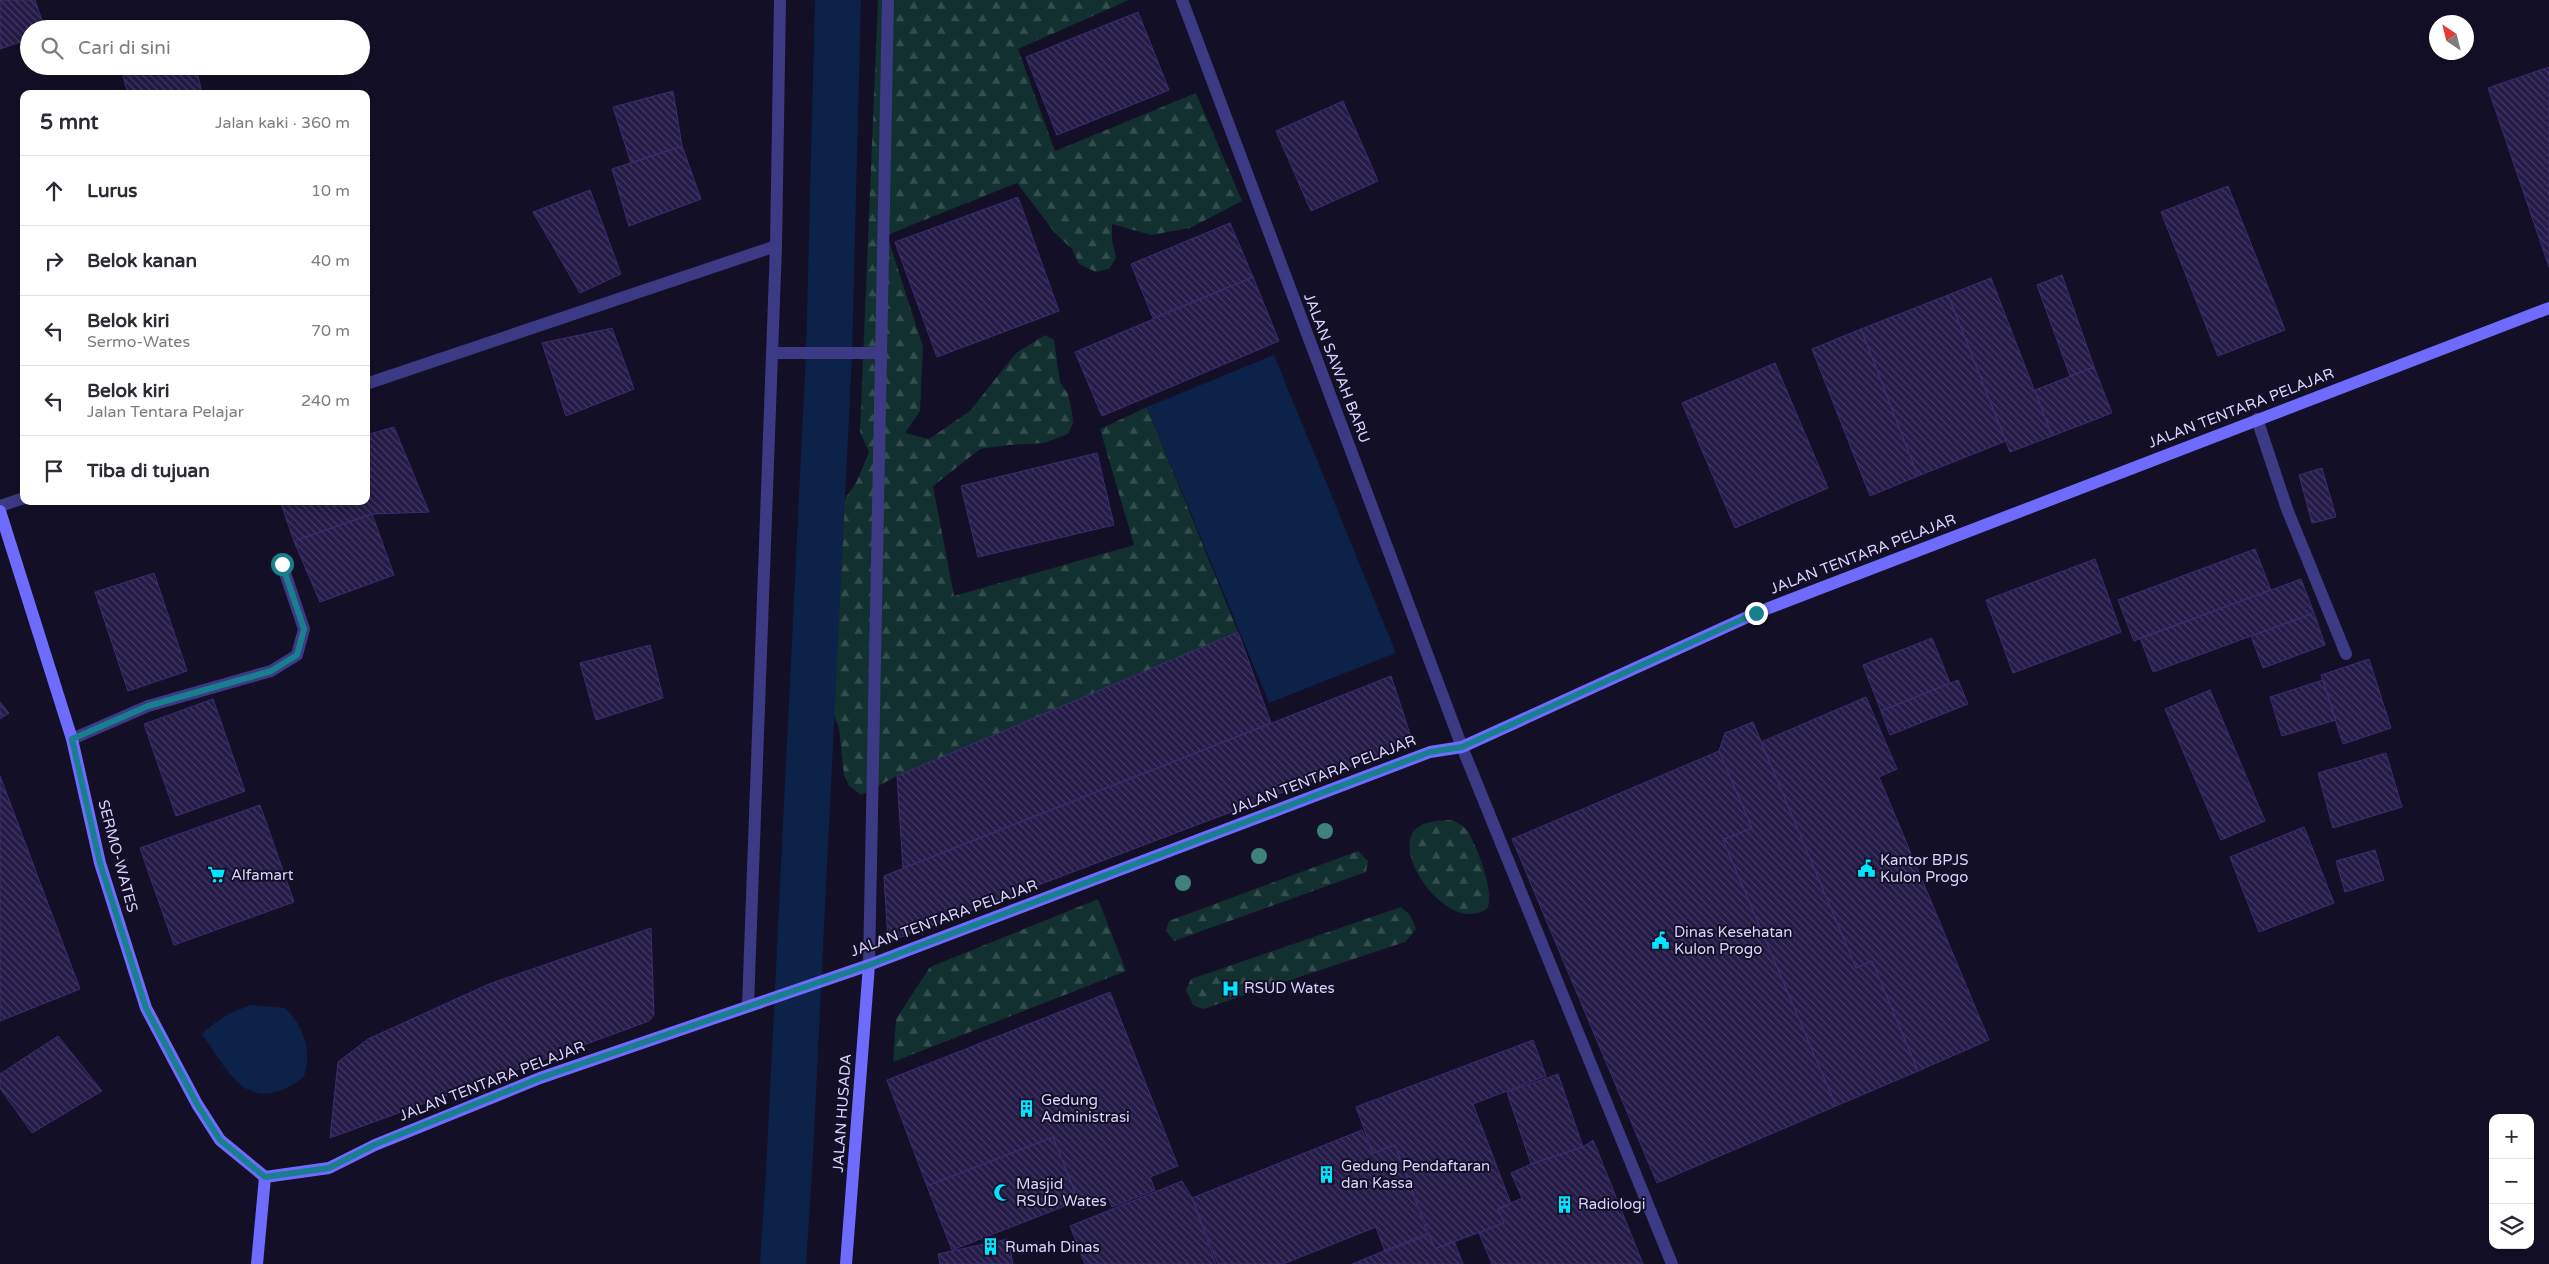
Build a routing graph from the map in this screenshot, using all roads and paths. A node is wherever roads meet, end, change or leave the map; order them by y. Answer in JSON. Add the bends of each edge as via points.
{"nodes":[{"id":1,"x":780,"y":0,"type":"edge"},
{"id":2,"x":888,"y":0,"type":"edge"},
{"id":3,"x":1182,"y":0,"type":"edge"},
{"id":4,"x":776,"y":246,"type":"junction"},
{"id":5,"x":2549,"y":308,"type":"edge"},
{"id":6,"x":772,"y":353,"type":"junction"},
{"id":7,"x":881,"y":353,"type":"junction"},
{"id":8,"x":370,"y":383,"type":"edge"},
{"id":9,"x":2257,"y":419,"type":"junction"},
{"id":10,"x":20,"y":499,"type":"edge"},
{"id":11,"x":0,"y":506,"type":"edge"},
{"id":12,"x":0,"y":511,"type":"edge"},
{"id":13,"x":282,"y":564,"type":"dead end"},
{"id":14,"x":2346,"y":654,"type":"dead end"},
{"id":15,"x":72,"y":739,"type":"junction"},
{"id":16,"x":1462,"y":747,"type":"junction"},
{"id":17,"x":869,"y":965,"type":"junction"},
{"id":18,"x":748,"y":1005,"type":"junction"},
{"id":19,"x":265,"y":1177,"type":"junction"},
{"id":20,"x":257,"y":1264,"type":"edge"},
{"id":21,"x":846,"y":1264,"type":"edge"},
{"id":22,"x":1672,"y":1264,"type":"edge"}],
"edges":[{"from":1,"to":4,"type":"street"},
{"from":2,"to":7,"type":"street"},
{"from":3,"to":16,"type":"street","name":"JALAN SAWAH BARU"},
{"from":4,"to":6,"type":"street"},
{"from":4,"to":8,"type":"street"},
{"from":5,"to":9,"type":"main road","name":"JALAN TENTARA PELAJAR"},
{"from":6,"to":7,"type":"street"},
{"from":6,"to":18,"type":"street"},
{"from":7,"to":17,"type":"street"},
{"from":9,"to":14,"type":"street","via":[[2287,509]]},
{"from":9,"to":16,"type":"main road","name":"JALAN TENTARA PELAJAR","via":[[1756,613]]},
{"from":10,"to":11,"type":"street"},
{"from":12,"to":15,"type":"main road","name":"SERMO-WATES"},
{"from":13,"to":15,"type":"street","via":[[304,629],[297,655],[271,671],[148,706]]},
{"from":15,"to":19,"type":"main road","name":"SERMO-WATES","via":[[100,863],[146,1008],[220,1140]]},
{"from":16,"to":17,"type":"main road","name":"JALAN TENTARA PELAJAR","via":[[1430,752]]},
{"from":16,"to":22,"type":"street","name":"JALAN SAWAH BARU"},
{"from":17,"to":18,"type":"main road","name":"JALAN TENTARA PELAJAR"},
{"from":17,"to":21,"type":"main road","name":"JALAN HUSADA"},
{"from":18,"to":19,"type":"main road","name":"JALAN TENTARA PELAJAR","via":[[540,1078],[374,1145],[329,1168]]},
{"from":19,"to":20,"type":"main road"}]}
